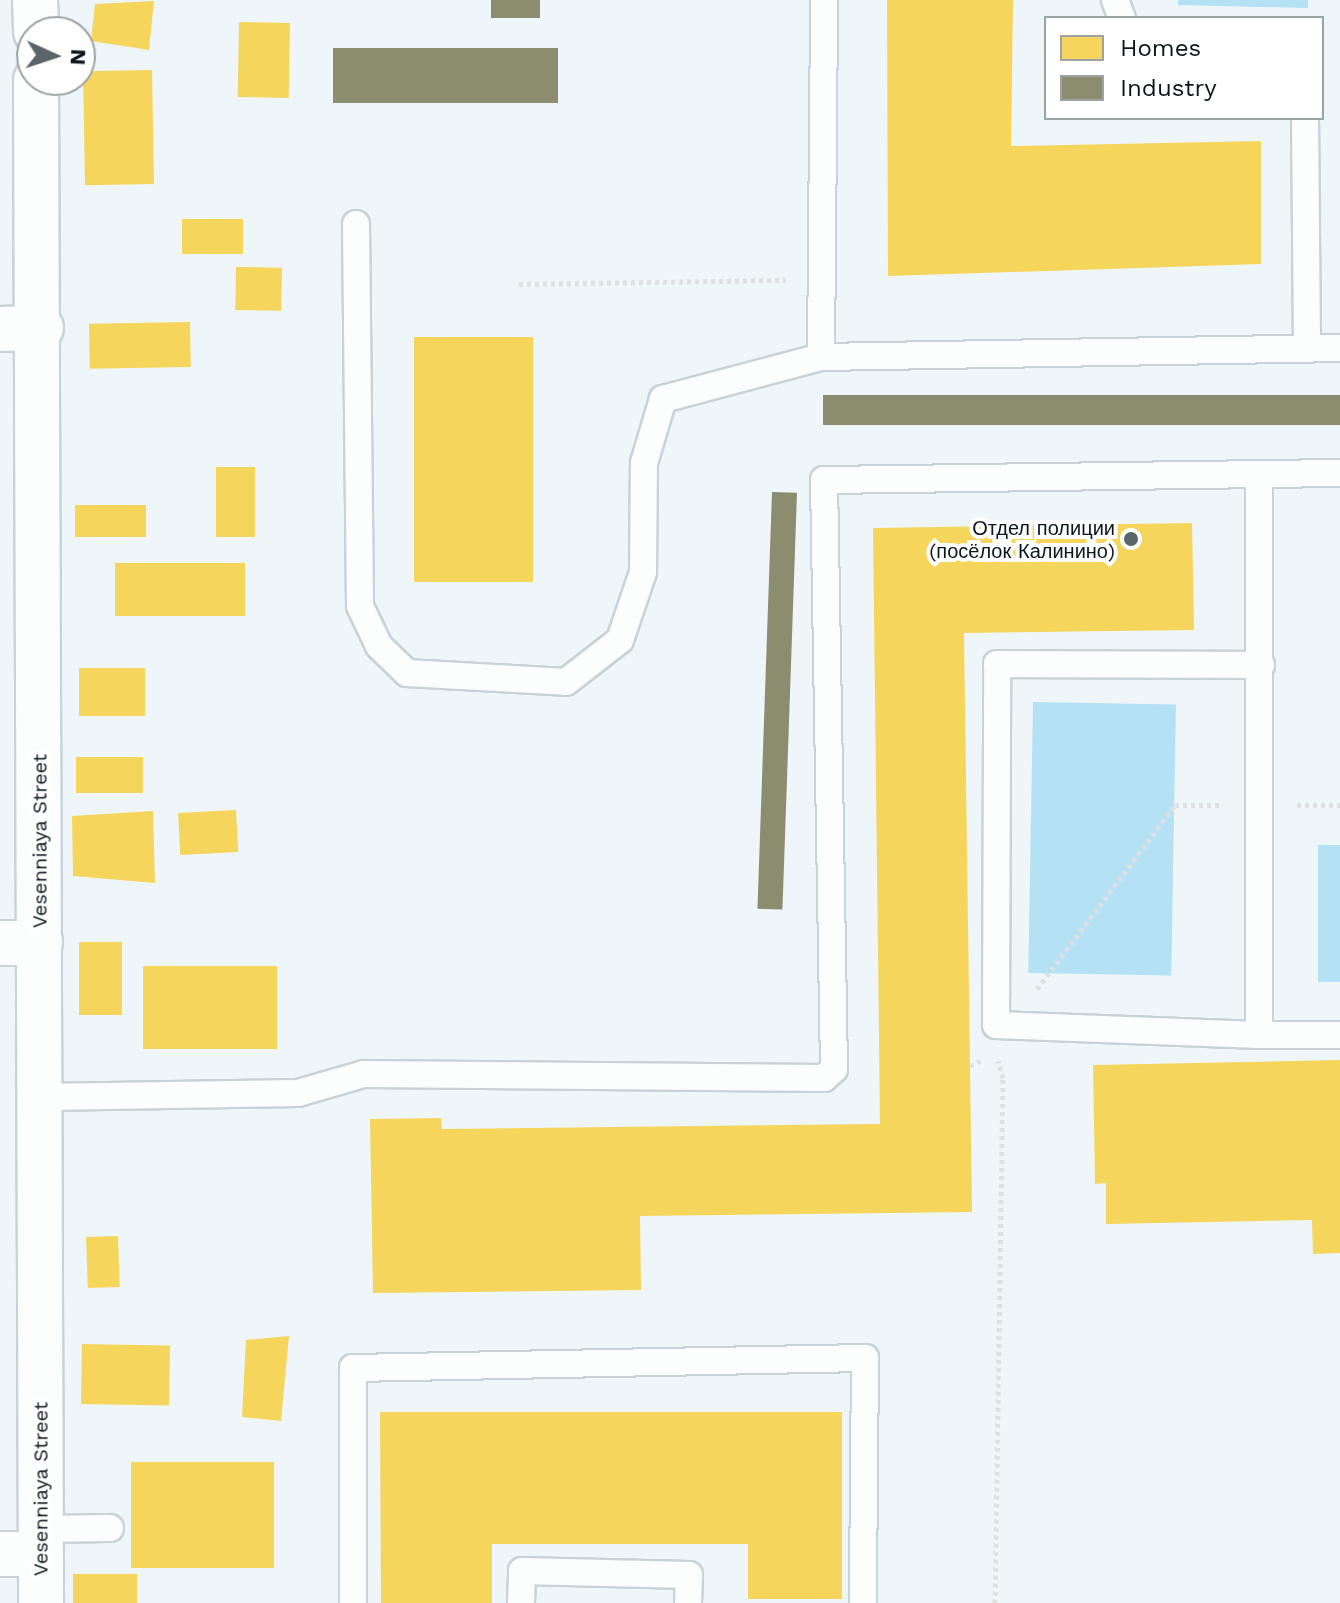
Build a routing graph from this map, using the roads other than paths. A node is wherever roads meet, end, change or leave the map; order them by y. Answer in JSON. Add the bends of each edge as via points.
{"nodes":[{"id":1,"x":824,"y":0,"type":"edge"},
{"id":2,"x":35,"y":96,"type":"edge"},
{"id":3,"x":1305,"y":120,"type":"edge"},
{"id":4,"x":356,"y":224,"type":"dead end"},
{"id":5,"x":20,"y":329,"type":"edge"},
{"id":6,"x":1307,"y":348,"type":"junction"},
{"id":7,"x":1340,"y":348,"type":"edge"},
{"id":8,"x":821,"y":357,"type":"junction"},
{"id":9,"x":1340,"y":473,"type":"edge"},
{"id":10,"x":1259,"y":474,"type":"junction"},
{"id":11,"x":1261,"y":665,"type":"junction"},
{"id":12,"x":20,"y":942,"type":"edge"},
{"id":13,"x":1259,"y":1035,"type":"junction"},
{"id":14,"x":1340,"y":1035,"type":"edge"},
{"id":15,"x":42,"y":1097,"type":"junction"},
{"id":16,"x":110,"y":1528,"type":"dead end"},
{"id":17,"x":27,"y":1546,"type":"edge"},
{"id":18,"x":41,"y":1603,"type":"edge"},
{"id":19,"x":353,"y":1603,"type":"edge"},
{"id":20,"x":521,"y":1603,"type":"edge"},
{"id":21,"x":688,"y":1603,"type":"edge"},
{"id":22,"x":863,"y":1603,"type":"edge"}],
"edges":[{"from":1,"to":8,"type":"lane"},
{"from":2,"to":5,"type":"street","name":"Vesenniaya Street"},
{"from":3,"to":6,"type":"lane"},
{"from":4,"to":8,"type":"lane","via":[[360,606],[379,646],[407,673],[566,682],[620,640],[638,586],[644,463],[663,399]]},
{"from":5,"to":12,"type":"street","name":"Vesenniaya Street"},
{"from":6,"to":7,"type":"lane"},
{"from":6,"to":8,"type":"lane"},
{"from":9,"to":10,"type":"lane"},
{"from":10,"to":11,"type":"lane"},
{"from":10,"to":15,"type":"lane","via":[[824,480],[834,1069],[824,1078],[364,1074],[298,1093]]},
{"from":11,"to":13,"type":"lane"},
{"from":11,"to":13,"type":"lane","via":[[997,664],[996,1025],[1002,1034]]},
{"from":12,"to":15,"type":"street","name":"Vesenniaya Street"},
{"from":13,"to":14,"type":"lane"},
{"from":15,"to":17,"type":"street","name":"Vesenniaya Street"},
{"from":16,"to":17,"type":"lane"},
{"from":17,"to":18,"type":"street","name":"Vesenniaya Street"},
{"from":19,"to":22,"type":"lane","via":[[353,1368],[865,1358]]},
{"from":20,"to":21,"type":"lane","via":[[522,1571],[689,1575]]}]}
